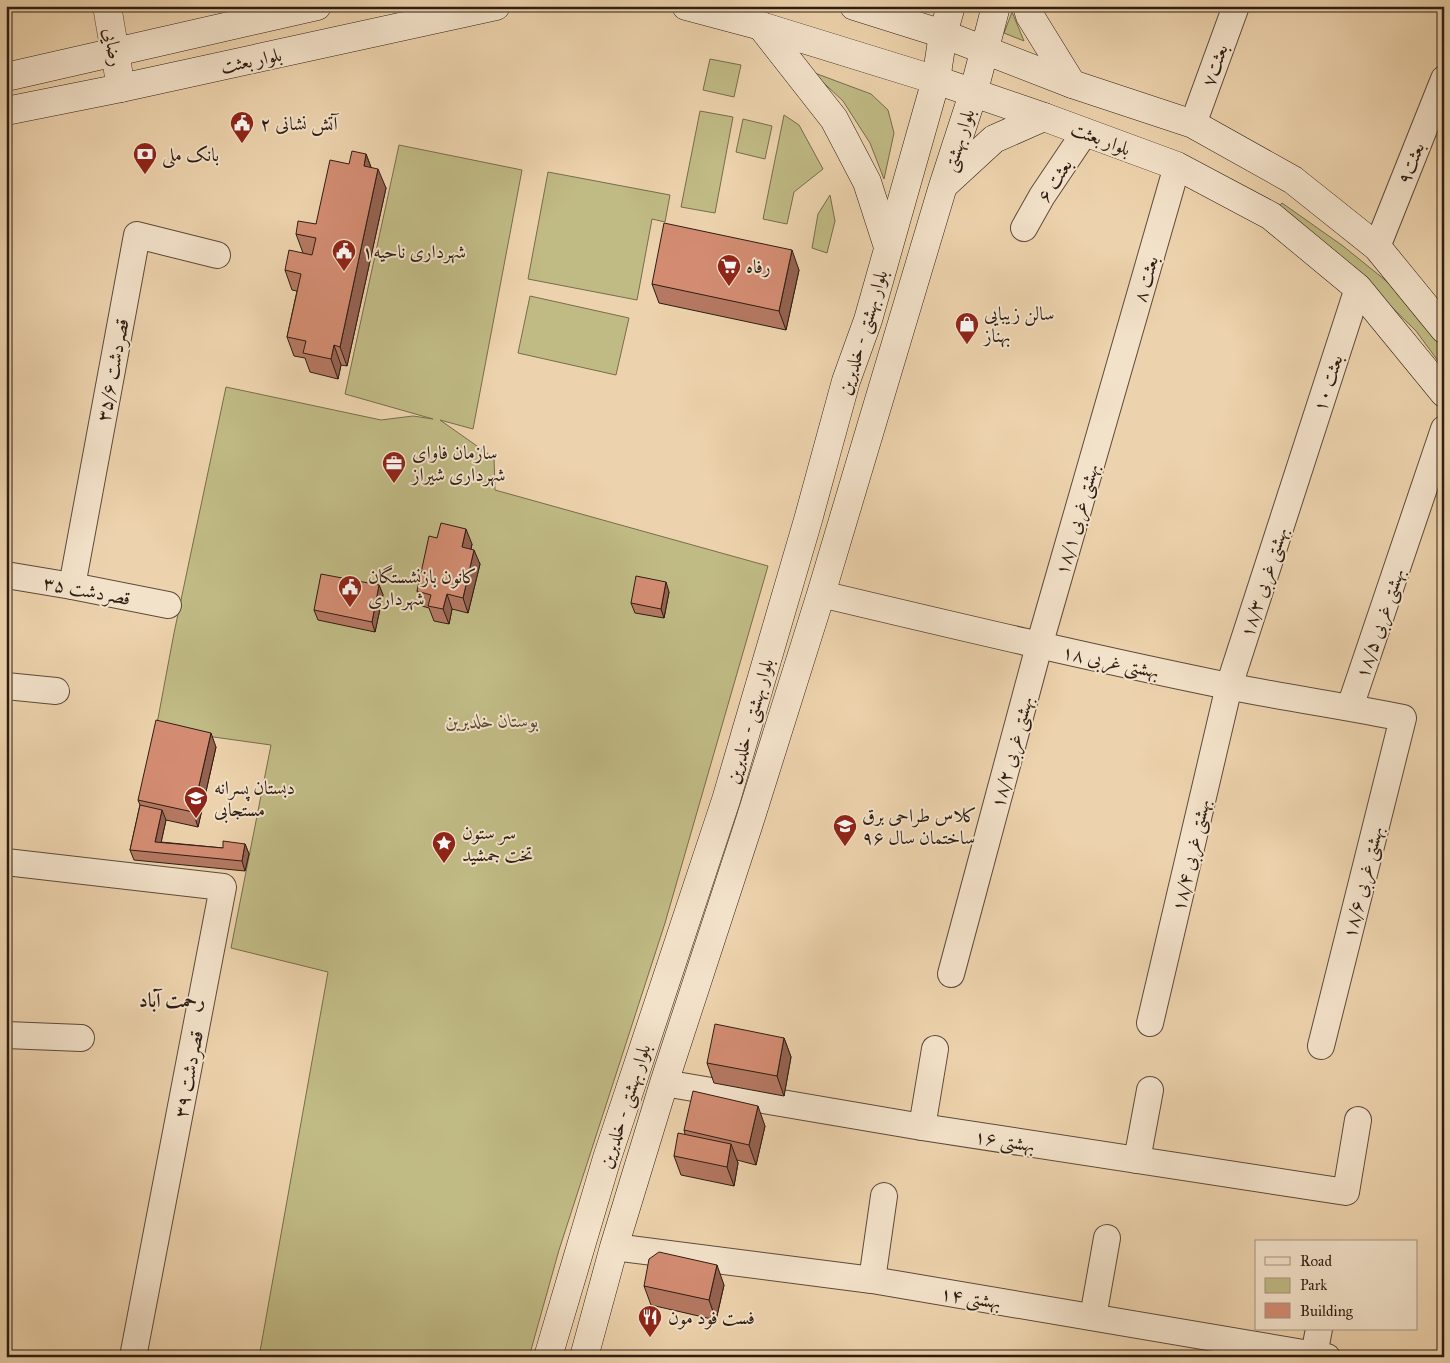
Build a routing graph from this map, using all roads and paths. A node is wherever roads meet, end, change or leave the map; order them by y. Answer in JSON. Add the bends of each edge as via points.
{"nodes":[{"id":1,"x":107,"y":6,"type":"edge"},
{"id":2,"x":317,"y":6,"type":"edge"},
{"id":3,"x":496,"y":6,"type":"edge"},
{"id":4,"x":686,"y":6,"type":"edge"},
{"id":5,"x":951,"y":6,"type":"edge"},
{"id":6,"x":996,"y":6,"type":"edge"},
{"id":7,"x":1027,"y":6,"type":"edge"},
{"id":8,"x":1236,"y":6,"type":"edge"},
{"id":9,"x":862,"y":7,"type":"edge"},
{"id":10,"x":761,"y":26,"type":"junction"},
{"id":11,"x":943,"y":34,"type":"junction"},
{"id":12,"x":985,"y":50,"type":"junction"},
{"id":13,"x":115,"y":53,"type":"junction"},
{"id":14,"x":6,"y":77,"type":"edge"},
{"id":15,"x":1444,"y":79,"type":"edge"},
{"id":16,"x":936,"y":80,"type":"junction"},
{"id":17,"x":1072,"y":84,"type":"junction"},
{"id":18,"x":121,"y":88,"type":"junction"},
{"id":19,"x":973,"y":94,"type":"junction"},
{"id":20,"x":6,"y":111,"type":"edge"},
{"id":21,"x":1044,"y":117,"type":"junction"},
{"id":22,"x":1193,"y":124,"type":"junction"},
{"id":23,"x":1085,"y":132,"type":"junction"},
{"id":24,"x":1177,"y":166,"type":"junction"},
{"id":25,"x":1286,"y":176,"type":"junction"},
{"id":26,"x":943,"y":186,"type":"junction"},
{"id":27,"x":1264,"y":213,"type":"junction"},
{"id":28,"x":1024,"y":228,"type":"dead end"},
{"id":29,"x":888,"y":247,"type":"junction"},
{"id":30,"x":1377,"y":247,"type":"junction"},
{"id":31,"x":217,"y":255,"type":"dead end"},
{"id":32,"x":1358,"y":288,"type":"junction"},
{"id":33,"x":868,"y":320,"type":"junction"},
{"id":34,"x":899,"y":328,"type":"junction"},
{"id":35,"x":1444,"y":329,"type":"edge"},
{"id":36,"x":1112,"y":392,"type":"joint"},
{"id":37,"x":1444,"y":392,"type":"edge"},
{"id":38,"x":1444,"y":429,"type":"edge"},
{"id":39,"x":1297,"y":478,"type":"joint"},
{"id":40,"x":6,"y":575,"type":"edge"},
{"id":41,"x":72,"y":586,"type":"junction"},
{"id":42,"x":821,"y":594,"type":"junction"},
{"id":43,"x":168,"y":605,"type":"dead end"},
{"id":44,"x":1039,"y":646,"type":"junction"},
{"id":45,"x":6,"y":686,"type":"edge"},
{"id":46,"x":1230,"y":686,"type":"junction"},
{"id":47,"x":56,"y":691,"type":"dead end"},
{"id":48,"x":1350,"y":707,"type":"junction"},
{"id":49,"x":1403,"y":718,"type":"joint"},
{"id":50,"x":6,"y":862,"type":"edge"},
{"id":51,"x":951,"y":974,"type":"dead end"},
{"id":52,"x":1150,"y":1023,"type":"dead end"},
{"id":53,"x":6,"y":1035,"type":"edge"},
{"id":54,"x":80,"y":1038,"type":"dead end"},
{"id":55,"x":1321,"y":1046,"type":"dead end"},
{"id":56,"x":935,"y":1049,"type":"dead end"},
{"id":57,"x":664,"y":1083,"type":"junction"},
{"id":58,"x":1150,"y":1090,"type":"dead end"},
{"id":59,"x":1358,"y":1120,"type":"dead end"},
{"id":60,"x":922,"y":1127,"type":"junction"},
{"id":61,"x":1137,"y":1160,"type":"junction"},
{"id":62,"x":884,"y":1196,"type":"dead end"},
{"id":63,"x":1106,"y":1238,"type":"dead end"},
{"id":64,"x":614,"y":1247,"type":"junction"},
{"id":65,"x":872,"y":1280,"type":"junction"},
{"id":66,"x":1094,"y":1318,"type":"junction"},
{"id":67,"x":1319,"y":1330,"type":"edge"},
{"id":68,"x":1321,"y":1356,"type":"edge"},
{"id":69,"x":133,"y":1357,"type":"edge"},
{"id":70,"x":548,"y":1357,"type":"edge"},
{"id":71,"x":584,"y":1357,"type":"edge"}],
"edges":[{"from":1,"to":13,"type":"main road","name":"رضایی"},
{"from":2,"to":13,"type":"main road","name":"بلوار بعثت"},
{"from":3,"to":18,"type":"main road","name":"بلوار بعثت"},
{"from":4,"to":10,"type":"main road","name":"بلوار بعثت"},
{"from":5,"to":11,"type":"main road"},
{"from":6,"to":12,"type":"main road","name":"بلوار بهشتی"},
{"from":7,"to":17,"type":"main road"},
{"from":8,"to":22,"type":"street","name":"بعثت۷"},
{"from":9,"to":11,"type":"main road"},
{"from":10,"to":16,"type":"main road","name":"بلوار بعثت"},
{"from":10,"to":29,"type":"main road","via":[[834,119],[867,182]]},
{"from":11,"to":12,"type":"main road"},
{"from":11,"to":16,"type":"main road","name":"بلوار بهشتی - خلدبرین"},
{"from":12,"to":17,"type":"main road"},
{"from":12,"to":19,"type":"main road","name":"بلوار بهشتی"},
{"from":13,"to":14,"type":"main road","name":"بلوار بعثت"},
{"from":13,"to":18,"type":"main road","name":"رضایی"},
{"from":15,"to":30,"type":"street","name":"بعثت۹"},
{"from":16,"to":19,"type":"main road","name":"بلوار بعثت"},
{"from":16,"to":29,"type":"main road","name":"بلوار بهشتی - خلدبرین"},
{"from":17,"to":22,"type":"main road"},
{"from":18,"to":20,"type":"main road","name":"بلوار بعثت"},
{"from":19,"to":21,"type":"main road","name":"بلوار بعثت"},
{"from":19,"to":26,"type":"main road","name":"بلوار بهشتی"},
{"from":21,"to":23,"type":"main road","name":"بلوار بعثت"},
{"from":21,"to":26,"type":"main road","via":[[994,139]]},
{"from":22,"to":25,"type":"main road"},
{"from":23,"to":24,"type":"main road","name":"بلوار بعثت"},
{"from":23,"to":28,"type":"street","name":"۶ بعثت"},
{"from":24,"to":27,"type":"main road","name":"بلوار بعثت"},
{"from":24,"to":36,"type":"street","name":"۸ بعثت"},
{"from":25,"to":27,"type":"main road"},
{"from":25,"to":30,"type":"main road"},
{"from":26,"to":34,"type":"main road","name":"بلوار بهشتی - خلدبرین"},
{"from":27,"to":32,"type":"main road","name":"بلوار بعثت"},
{"from":29,"to":33,"type":"main road","name":"بلوار بهشتی - خلدبرین"},
{"from":30,"to":35,"type":"main road"},
{"from":31,"to":41,"type":"street","name":"قصردشت ۳۵/۶","via":[[137,235]]},
{"from":32,"to":37,"type":"main road","name":"بلوار بعثت"},
{"from":32,"to":39,"type":"street","name":"۱۰ بعثت"},
{"from":33,"to":34,"type":"main road"},
{"from":33,"to":70,"type":"main road","name":"بلوار بهشتی - خلدبرین","via":[[846,381],[726,800],[606,1158]]},
{"from":34,"to":42,"type":"main road","name":"بلوار بهشتی - خلدبرین"},
{"from":36,"to":44,"type":"street","name":"بهشتی غربی ۱۸/۱"},
{"from":38,"to":48,"type":"street","name":"بهشتی غربی ۱۸/۵"},
{"from":39,"to":46,"type":"street","name":"بهشتی غربی ۱۸/۳"},
{"from":40,"to":41,"type":"street","name":"قصردشت ۳۵"},
{"from":41,"to":43,"type":"street","name":"قصردشت ۳۵"},
{"from":42,"to":44,"type":"street","name":"بهشتی غربی ۱۸"},
{"from":42,"to":57,"type":"main road","name":"بلوار بهشتی - خلدبرین"},
{"from":44,"to":46,"type":"street","name":"بهشتی غربی ۱۸"},
{"from":44,"to":51,"type":"street","name":"بهشتی غربی ۱۸/۲"},
{"from":45,"to":47,"type":"street"},
{"from":46,"to":48,"type":"street","name":"بهشتی غربی ۱۸"},
{"from":46,"to":52,"type":"street","name":"بهشتی غربی ۱۸/۴"},
{"from":48,"to":49,"type":"street","name":"بهشتی غربی ۱۸"},
{"from":49,"to":55,"type":"street","name":"بهشتی غربی ۱۸/۶"},
{"from":50,"to":69,"type":"street","name":"قصردشت ۳۹","via":[[223,887]]},
{"from":53,"to":54,"type":"street"},
{"from":56,"to":60,"type":"street"},
{"from":57,"to":60,"type":"street","name":"۱۶ بهشتی"},
{"from":57,"to":64,"type":"main road","name":"بلوار بهشتی - خلدبرین"},
{"from":58,"to":61,"type":"street"},
{"from":59,"to":61,"type":"street","name":"۱۶ بهشتی","via":[[1346,1192]]},
{"from":60,"to":61,"type":"street","name":"۱۶ بهشتی"},
{"from":62,"to":65,"type":"street"},
{"from":63,"to":66,"type":"street"},
{"from":64,"to":65,"type":"street","name":"۱۴ بهشتی"},
{"from":64,"to":71,"type":"main road","name":"بلوار بهشتی - خلدبرین"},
{"from":65,"to":66,"type":"street","name":"۱۴ بهشتی"},
{"from":66,"to":68,"type":"street","name":"۱۴ بهشتی"},
{"from":67,"to":68,"type":"street"}]}
